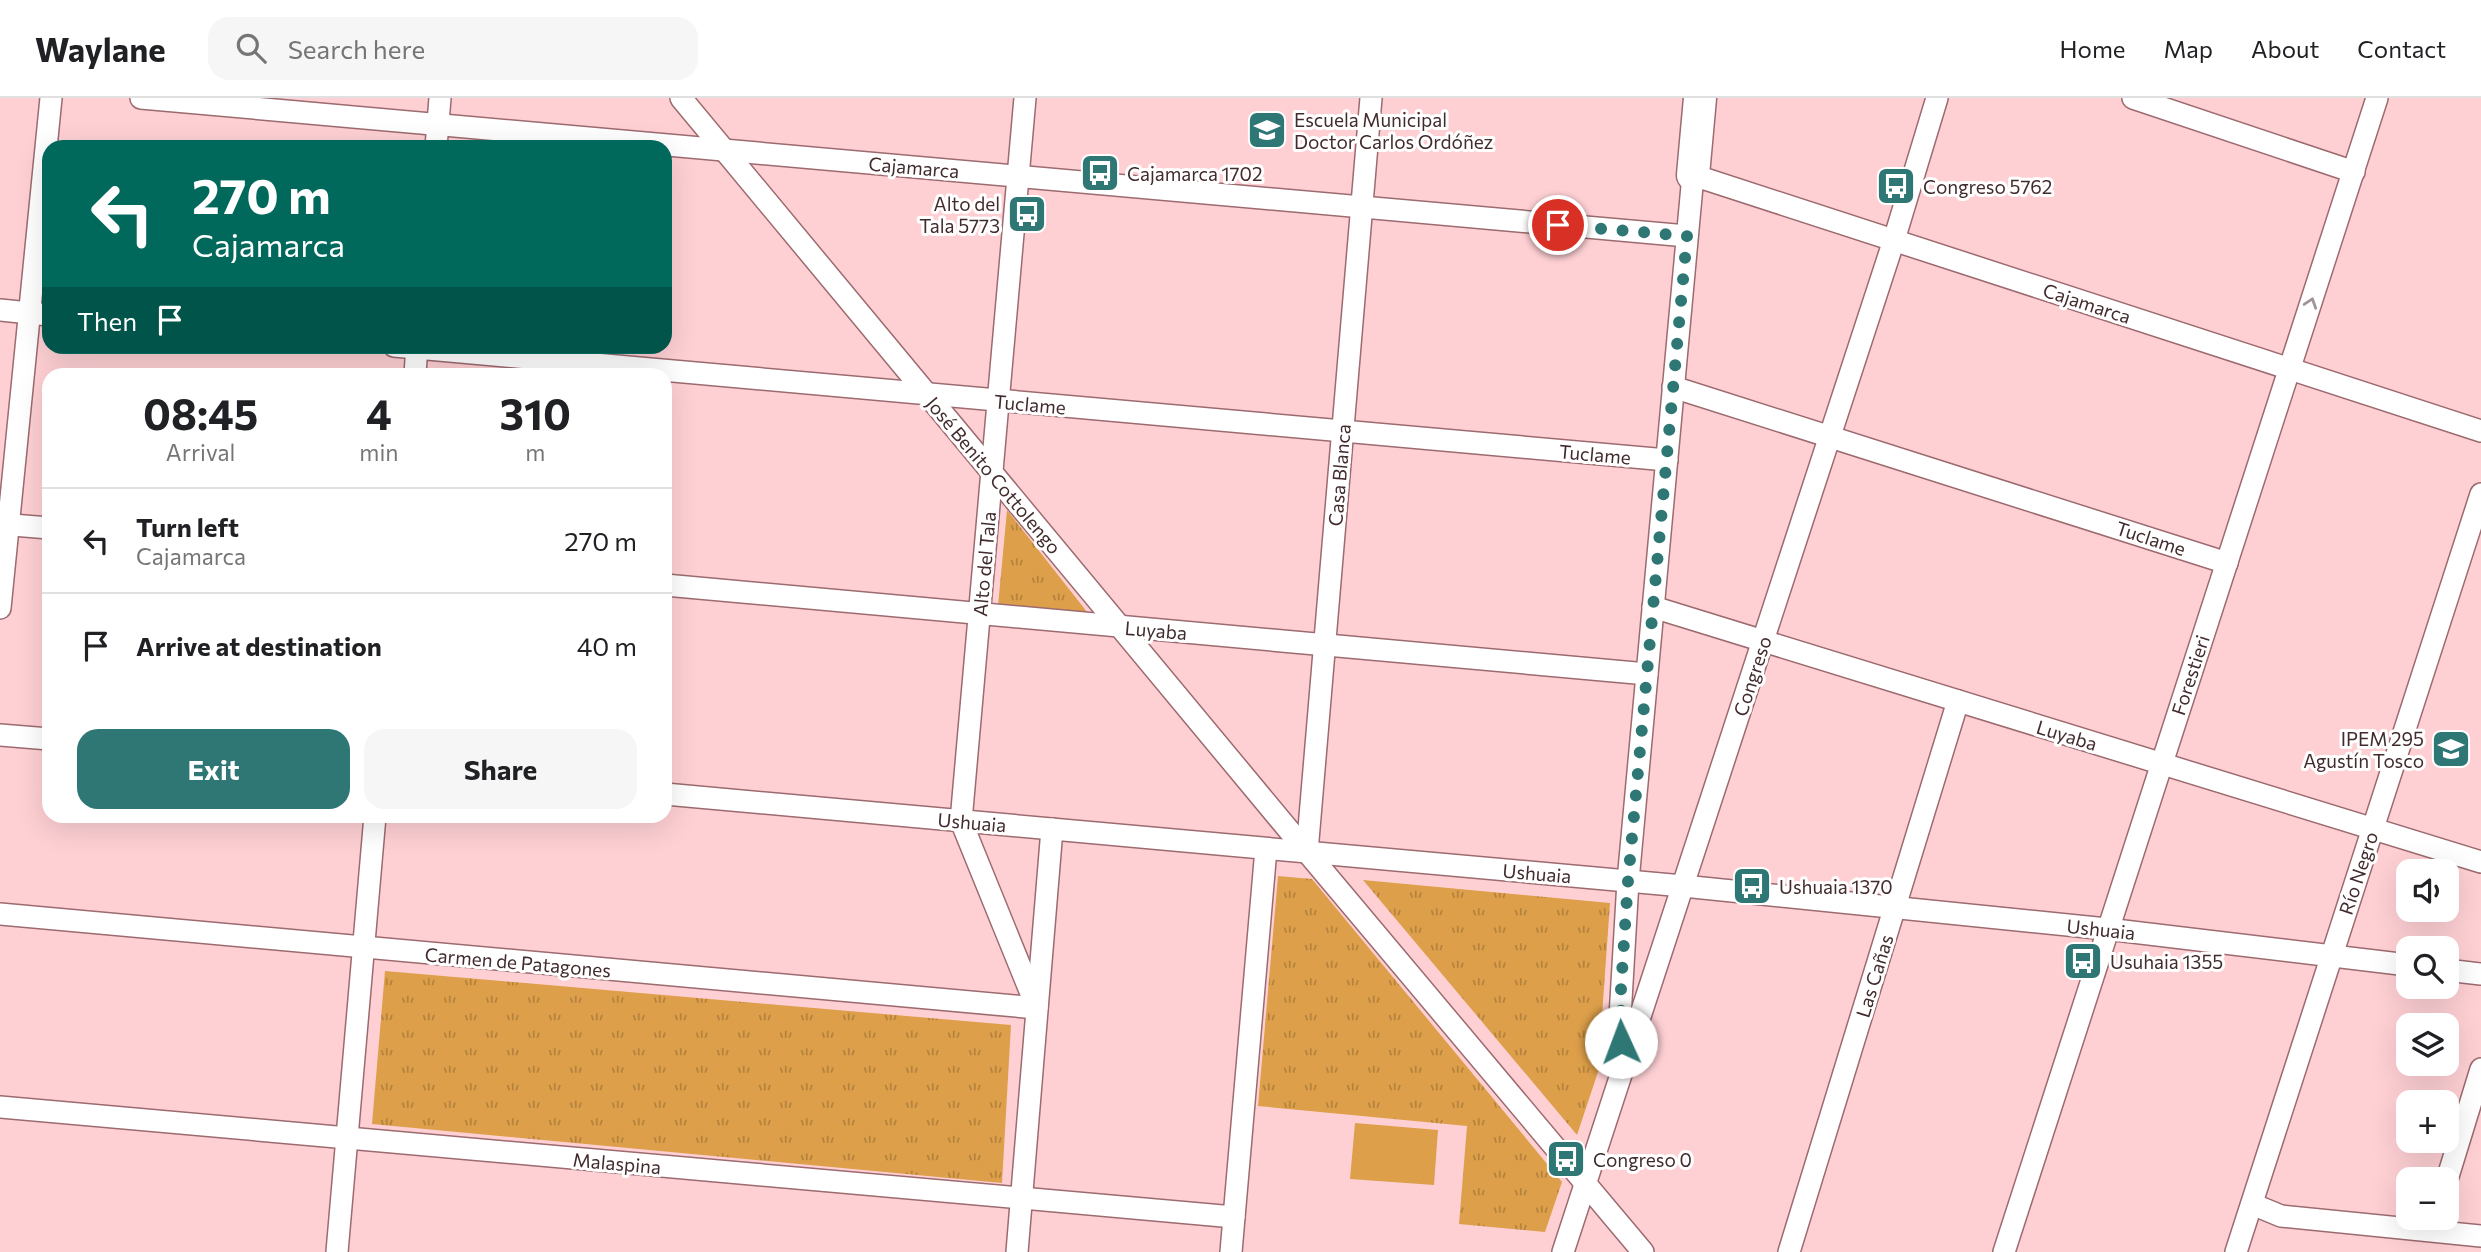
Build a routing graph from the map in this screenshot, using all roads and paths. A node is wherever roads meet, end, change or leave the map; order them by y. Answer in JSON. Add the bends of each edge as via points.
{"nodes":[{"id":1,"x":51,"y":98,"type":"edge"},
{"id":2,"x":141,"y":98,"type":"edge"},
{"id":3,"x":440,"y":98,"type":"edge"},
{"id":4,"x":681,"y":98,"type":"edge"},
{"id":5,"x":1025,"y":98,"type":"edge"},
{"id":6,"x":1371,"y":98,"type":"edge"},
{"id":7,"x":1700,"y":98,"type":"edge"},
{"id":8,"x":1937,"y":98,"type":"edge"},
{"id":9,"x":2133,"y":98,"type":"edge"},
{"id":10,"x":2377,"y":98,"type":"edge"},
{"id":11,"x":438,"y":124,"type":"junction"},
{"id":12,"x":49,"y":140,"type":"edge"},
{"id":13,"x":437,"y":140,"type":"edge"},
{"id":14,"x":622,"y":140,"type":"edge"},
{"id":15,"x":672,"y":144,"type":"edge"},
{"id":16,"x":725,"y":149,"type":"junction"},
{"id":17,"x":2354,"y":172,"type":"junction"},
{"id":18,"x":1693,"y":175,"type":"junction"},
{"id":19,"x":1018,"y":177,"type":"junction"},
{"id":20,"x":1362,"y":207,"type":"junction"},
{"id":21,"x":1687,"y":236,"type":"junction"},
{"id":22,"x":1894,"y":240,"type":"junction"},
{"id":23,"x":42,"y":260,"type":"edge"},
{"id":24,"x":0,"y":310,"type":"edge"},
{"id":25,"x":39,"y":314,"type":"edge"},
{"id":26,"x":482,"y":354,"type":"edge"},
{"id":27,"x":634,"y":368,"type":"edge"},
{"id":28,"x":2290,"y":368,"type":"junction"},
{"id":29,"x":672,"y":371,"type":"edge"},
{"id":30,"x":1673,"y":387,"type":"junction"},
{"id":31,"x":928,"y":395,"type":"junction"},
{"id":32,"x":998,"y":401,"type":"junction"},
{"id":33,"x":2481,"y":431,"type":"edge"},
{"id":34,"x":1343,"y":432,"type":"junction"},
{"id":35,"x":1829,"y":436,"type":"junction"},
{"id":36,"x":1667,"y":460,"type":"junction"},
{"id":37,"x":992,"y":472,"type":"junction"},
{"id":38,"x":2481,"y":494,"type":"edge"},
{"id":39,"x":4,"y":524,"type":"edge"},
{"id":40,"x":42,"y":527,"type":"edge"},
{"id":41,"x":2227,"y":563,"type":"junction"},
{"id":42,"x":672,"y":586,"type":"edge"},
{"id":43,"x":1653,"y":607,"type":"junction"},
{"id":44,"x":0,"y":608,"type":"edge"},
{"id":45,"x":979,"y":614,"type":"junction"},
{"id":46,"x":1121,"y":628,"type":"junction"},
{"id":47,"x":1763,"y":640,"type":"junction"},
{"id":48,"x":1325,"y":645,"type":"junction"},
{"id":49,"x":1647,"y":674,"type":"junction"},
{"id":50,"x":1958,"y":701,"type":"junction"},
{"id":51,"x":0,"y":736,"type":"edge"},
{"id":52,"x":42,"y":739,"type":"edge"},
{"id":53,"x":2161,"y":764,"type":"junction"},
{"id":54,"x":672,"y":795,"type":"edge"},
{"id":55,"x":961,"y":821,"type":"junction"},
{"id":56,"x":374,"y":823,"type":"edge"},
{"id":57,"x":1052,"y":829,"type":"junction"},
{"id":58,"x":2372,"y":830,"type":"junction"},
{"id":59,"x":1266,"y":849,"type":"junction"},
{"id":60,"x":1307,"y":852,"type":"junction"},
{"id":61,"x":2481,"y":862,"type":"edge"},
{"id":62,"x":1628,"y":881,"type":"junction"},
{"id":63,"x":1683,"y":886,"type":"junction"},
{"id":64,"x":1895,"y":908,"type":"junction"},
{"id":65,"x":0,"y":914,"type":"edge"},
{"id":66,"x":2107,"y":929,"type":"junction"},
{"id":67,"x":363,"y":948,"type":"junction"},
{"id":68,"x":2332,"y":955,"type":"junction"},
{"id":69,"x":2396,"y":963,"type":"edge"},
{"id":70,"x":2459,"y":971,"type":"edge"},
{"id":71,"x":2481,"y":974,"type":"edge"},
{"id":72,"x":1037,"y":1008,"type":"junction"},
{"id":73,"x":1623,"y":1067,"type":"junction"},
{"id":74,"x":2481,"y":1069,"type":"edge"},
{"id":75,"x":0,"y":1107,"type":"edge"},
{"id":76,"x":347,"y":1139,"type":"junction"},
{"id":77,"x":2451,"y":1167,"type":"edge"},
{"id":78,"x":1586,"y":1183,"type":"junction"},
{"id":79,"x":1021,"y":1199,"type":"junction"},
{"id":80,"x":2252,"y":1204,"type":"junction"},
{"id":81,"x":1234,"y":1217,"type":"junction"},
{"id":82,"x":2396,"y":1223,"type":"edge"},
{"id":83,"x":2456,"y":1230,"type":"edge"},
{"id":84,"x":2481,"y":1236,"type":"edge"},
{"id":85,"x":337,"y":1252,"type":"edge"},
{"id":86,"x":1017,"y":1252,"type":"edge"},
{"id":87,"x":1231,"y":1252,"type":"edge"},
{"id":88,"x":1563,"y":1252,"type":"edge"},
{"id":89,"x":1643,"y":1252,"type":"edge"},
{"id":90,"x":1789,"y":1252,"type":"edge"},
{"id":91,"x":2004,"y":1252,"type":"edge"},
{"id":92,"x":2236,"y":1252,"type":"edge"}],
"edges":[{"from":1,"to":12,"type":"street"},
{"from":2,"to":11,"type":"street","name":"Cajamarca"},
{"from":3,"to":11,"type":"street"},
{"from":4,"to":16,"type":"street","name":"José Benito Cottolengo"},
{"from":5,"to":19,"type":"street","name":"Alto del Tala"},
{"from":6,"to":20,"type":"street","name":"Casa Blanca"},
{"from":7,"to":18,"type":"main road"},
{"from":8,"to":22,"type":"street","name":"Congreso"},
{"from":9,"to":17,"type":"street"},
{"from":10,"to":17,"type":"street","name":"Forestieri"},
{"from":11,"to":13,"type":"street"},
{"from":11,"to":14,"type":"street","name":"Cajamarca"},
{"from":15,"to":16,"type":"street","name":"Cajamarca"},
{"from":16,"to":19,"type":"street","name":"Cajamarca"},
{"from":16,"to":31,"type":"street","name":"José Benito Cottolengo"},
{"from":28,"to":17,"type":"street","name":"Forestieri","one_way":true},
{"from":18,"to":21,"type":"street"},
{"from":18,"to":22,"type":"street","name":"Cajamarca"},
{"from":19,"to":20,"type":"street","name":"Cajamarca"},
{"from":19,"to":32,"type":"street","name":"Alto del Tala"},
{"from":20,"to":21,"type":"street","name":"Cajamarca"},
{"from":20,"to":34,"type":"street","name":"Casa Blanca"},
{"from":21,"to":30,"type":"street"},
{"from":22,"to":28,"type":"street","name":"Cajamarca"},
{"from":22,"to":35,"type":"street","name":"Congreso"},
{"from":23,"to":25,"type":"street"},
{"from":24,"to":25,"type":"street"},
{"from":25,"to":39,"type":"street"},
{"from":26,"to":27,"type":"street","name":"Tuclame"},
{"from":28,"to":33,"type":"street","name":"Cajamarca"},
{"from":28,"to":41,"type":"street","name":"Forestieri"},
{"from":29,"to":31,"type":"street","name":"Tuclame"},
{"from":30,"to":35,"type":"street","name":"Tuclame"},
{"from":30,"to":36,"type":"street"},
{"from":31,"to":32,"type":"street","name":"Tuclame"},
{"from":31,"to":37,"type":"street","name":"José Benito Cottolengo"},
{"from":32,"to":34,"type":"street","name":"Tuclame"},
{"from":32,"to":37,"type":"street","name":"Alto del Tala"},
{"from":34,"to":36,"type":"street","name":"Tuclame"},
{"from":34,"to":48,"type":"street","name":"Casa Blanca"},
{"from":35,"to":41,"type":"street","name":"Tuclame"},
{"from":35,"to":47,"type":"street","name":"Congreso"},
{"from":36,"to":43,"type":"street"},
{"from":37,"to":45,"type":"street","name":"Alto del Tala"},
{"from":37,"to":46,"type":"street","name":"José Benito Cottolengo"},
{"from":38,"to":58,"type":"street","name":"Río Negro"},
{"from":39,"to":40,"type":"street"},
{"from":39,"to":44,"type":"street"},
{"from":41,"to":53,"type":"street","name":"Forestieri"},
{"from":42,"to":45,"type":"street","name":"Luyaba"},
{"from":43,"to":47,"type":"street","name":"Luyaba"},
{"from":43,"to":49,"type":"street"},
{"from":45,"to":46,"type":"street","name":"Luyaba"},
{"from":45,"to":55,"type":"street","name":"Alto del Tala"},
{"from":46,"to":48,"type":"street","name":"Luyaba"},
{"from":46,"to":60,"type":"street","name":"José Benito Cottolengo"},
{"from":47,"to":50,"type":"street","name":"Luyaba"},
{"from":47,"to":63,"type":"street","name":"Congreso"},
{"from":48,"to":49,"type":"street","name":"Luyaba"},
{"from":48,"to":60,"type":"street","name":"Casa Blanca"},
{"from":49,"to":62,"type":"street"},
{"from":50,"to":53,"type":"street","name":"Luyaba"},
{"from":50,"to":64,"type":"street","name":"Las Cañas"},
{"from":51,"to":52,"type":"street"},
{"from":53,"to":58,"type":"street","name":"Luyaba"},
{"from":53,"to":66,"type":"street","name":"Forestieri"},
{"from":54,"to":55,"type":"street","name":"Ushuaia"},
{"from":55,"to":57,"type":"street","name":"Ushuaia"},
{"from":55,"to":72,"type":"street"},
{"from":56,"to":67,"type":"street"},
{"from":57,"to":59,"type":"street","name":"Ushuaia"},
{"from":57,"to":72,"type":"street"},
{"from":58,"to":61,"type":"street","name":"Luyaba"},
{"from":58,"to":68,"type":"street","name":"Río Negro"},
{"from":59,"to":60,"type":"street","name":"Ushuaia"},
{"from":59,"to":81,"type":"street"},
{"from":60,"to":62,"type":"street","name":"Ushuaia"},
{"from":60,"to":78,"type":"street","name":"José Benito Cottolengo"},
{"from":62,"to":63,"type":"street","name":"Ushuaia"},
{"from":62,"to":73,"type":"street","via":[[1620,1017]]},
{"from":63,"to":64,"type":"street","name":"Ushuaia"},
{"from":63,"to":73,"type":"street","name":"Congreso"},
{"from":64,"to":66,"type":"street","name":"Ushuaia"},
{"from":64,"to":90,"type":"street","name":"Las Cañas"},
{"from":65,"to":67,"type":"street","name":"Carmen de Patagones"},
{"from":66,"to":68,"type":"street","name":"Ushuaia"},
{"from":66,"to":91,"type":"street","name":"Forestieri"},
{"from":67,"to":72,"type":"street","name":"Carmen de Patagones"},
{"from":67,"to":76,"type":"street"},
{"from":68,"to":69,"type":"street","name":"Ushuaia"},
{"from":68,"to":80,"type":"street","name":"Río Negro"},
{"from":70,"to":71,"type":"street"},
{"from":72,"to":79,"type":"street"},
{"from":73,"to":78,"type":"street","name":"Congreso"},
{"from":74,"to":77,"type":"street"},
{"from":75,"to":76,"type":"street","name":"Malaspina"},
{"from":76,"to":79,"type":"street","name":"Malaspina"},
{"from":76,"to":85,"type":"street"},
{"from":78,"to":88,"type":"street","name":"Congreso"},
{"from":78,"to":89,"type":"street","name":"José Benito Cottolengo"},
{"from":79,"to":81,"type":"street","name":"Malaspina"},
{"from":79,"to":86,"type":"street"},
{"from":80,"to":82,"type":"street","via":[[2281,1216]]},
{"from":80,"to":92,"type":"street","name":"Río Negro"},
{"from":81,"to":87,"type":"street"},
{"from":83,"to":84,"type":"street"}]}
